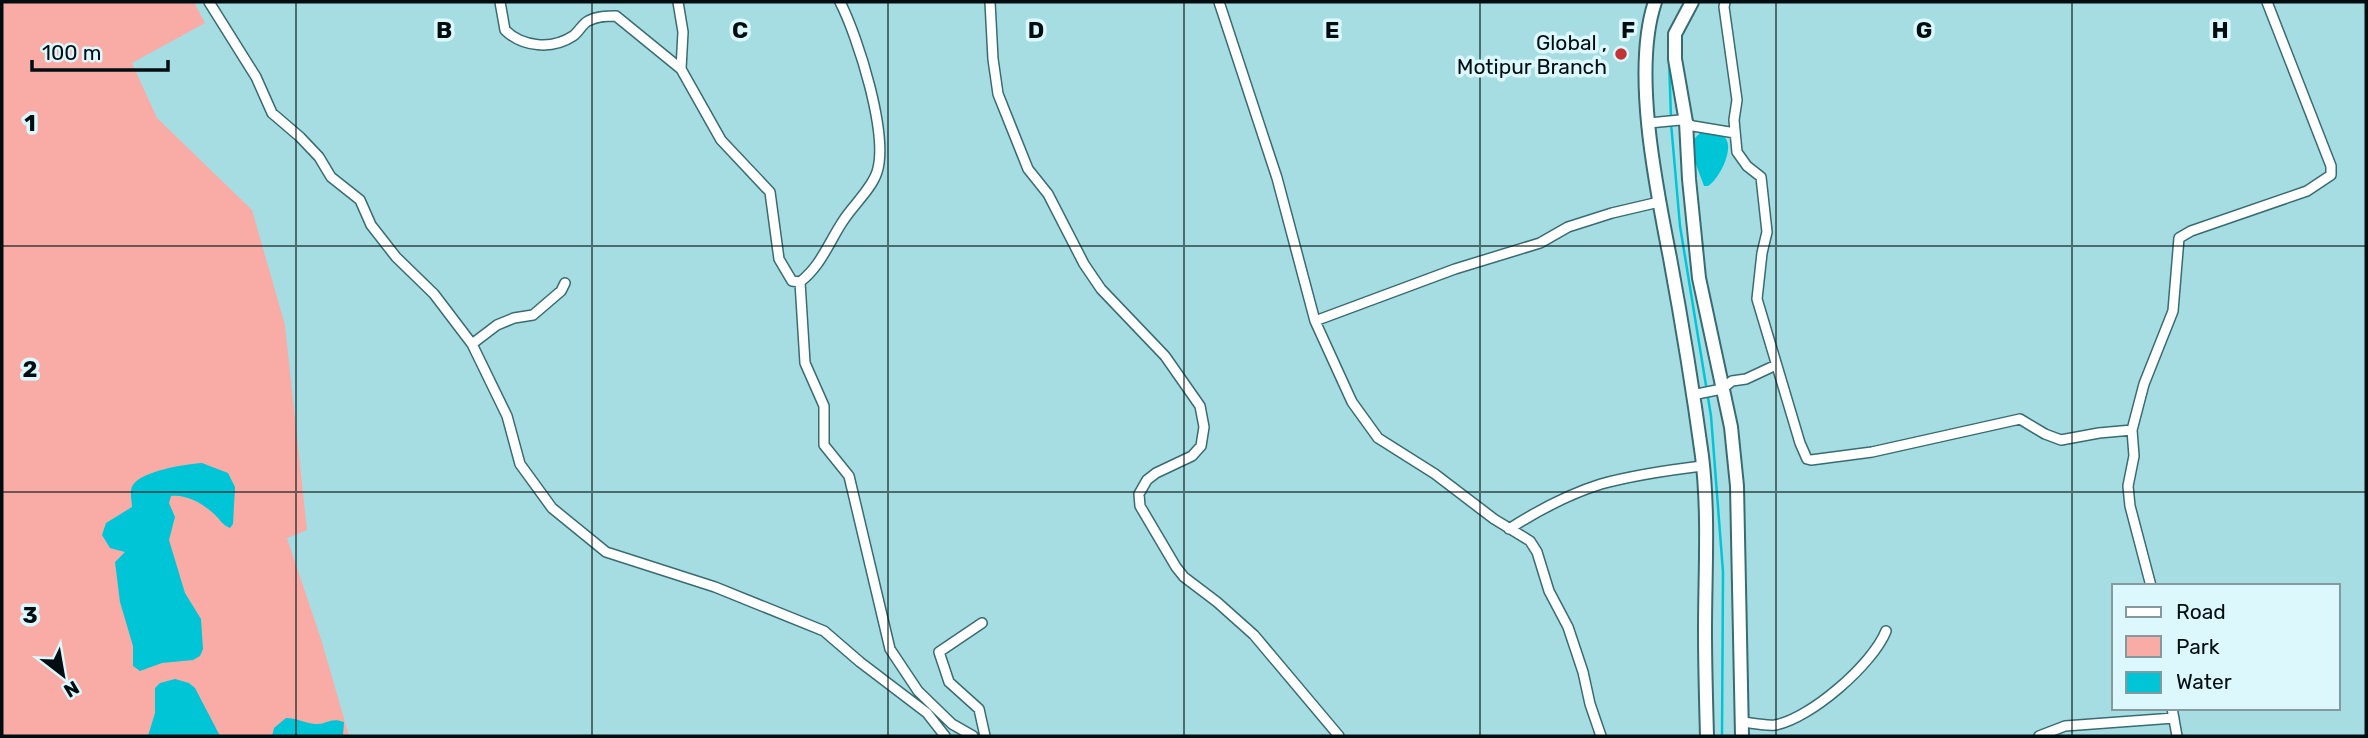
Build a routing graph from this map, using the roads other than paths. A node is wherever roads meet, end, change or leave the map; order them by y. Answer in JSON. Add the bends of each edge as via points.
{"nodes":[{"id":1,"x":209,"y":2,"type":"edge"},
{"id":2,"x":500,"y":2,"type":"edge"},
{"id":3,"x":678,"y":2,"type":"edge"},
{"id":4,"x":840,"y":2,"type":"edge"},
{"id":5,"x":990,"y":2,"type":"edge"},
{"id":6,"x":1219,"y":2,"type":"edge"},
{"id":7,"x":1655,"y":2,"type":"edge"},
{"id":8,"x":1692,"y":2,"type":"edge"},
{"id":9,"x":1725,"y":2,"type":"edge"},
{"id":10,"x":2267,"y":2,"type":"edge"},
{"id":11,"x":681,"y":69,"type":"junction"},
{"id":12,"x":1683,"y":121,"type":"junction"},
{"id":13,"x":1655,"y":123,"type":"junction"},
{"id":14,"x":1735,"y":133,"type":"junction"},
{"id":15,"x":1659,"y":202,"type":"junction"},
{"id":16,"x":800,"y":282,"type":"junction"},
{"id":17,"x":565,"y":284,"type":"dead end"},
{"id":18,"x":1315,"y":321,"type":"junction"},
{"id":19,"x":472,"y":344,"type":"junction"},
{"id":20,"x":1776,"y":365,"type":"junction"},
{"id":21,"x":1722,"y":389,"type":"junction"},
{"id":22,"x":1692,"y":395,"type":"junction"},
{"id":23,"x":2132,"y":430,"type":"junction"},
{"id":24,"x":1702,"y":466,"type":"junction"},
{"id":25,"x":1509,"y":529,"type":"junction"},
{"id":26,"x":2150,"y":584,"type":"edge"},
{"id":27,"x":982,"y":623,"type":"dead end"},
{"id":28,"x":1886,"y":631,"type":"dead end"},
{"id":29,"x":2173,"y":713,"type":"edge"},
{"id":30,"x":1742,"y":722,"type":"junction"},
{"id":31,"x":945,"y":736,"type":"edge"},
{"id":32,"x":973,"y":736,"type":"edge"},
{"id":33,"x":985,"y":736,"type":"edge"},
{"id":34,"x":1339,"y":736,"type":"edge"},
{"id":35,"x":1601,"y":736,"type":"edge"},
{"id":36,"x":1707,"y":736,"type":"edge"},
{"id":37,"x":1742,"y":736,"type":"edge"},
{"id":38,"x":2039,"y":736,"type":"edge"},
{"id":39,"x":2177,"y":736,"type":"edge"}],
"edges":[{"from":1,"to":19,"type":"street","via":[[256,77],[272,113],[319,157],[331,177],[360,200],[371,225]]},
{"from":2,"to":11,"type":"street","via":[[505,30],[519,42],[565,41],[586,21],[616,16]]},
{"from":3,"to":11,"type":"street","via":[[684,32]]},
{"from":4,"to":16,"type":"street","via":[[869,87],[881,152],[877,173],[866,191],[827,251]]},
{"from":5,"to":34,"type":"street","via":[[998,94],[1028,169],[1048,194],[1101,289],[1165,356],[1200,406],[1201,446],[1192,456],[1147,480],[1139,494],[1140,506],[1175,567],[1255,635]]},
{"from":6,"to":18,"type":"street","via":[[1277,178]]},
{"from":7,"to":13,"type":"main road","via":[[1649,20],[1646,68]]},
{"from":8,"to":12,"type":"main road","via":[[1675,34]]},
{"from":9,"to":14,"type":"street","via":[[1737,100]]},
{"from":10,"to":23,"type":"street","via":[[2331,175],[2307,191],[2179,238],[2173,311],[2144,384]]},
{"from":11,"to":16,"type":"street","via":[[721,139],[770,192],[779,259],[792,281]]},
{"from":12,"to":13,"type":"street"},
{"from":12,"to":14,"type":"street"},
{"from":12,"to":21,"type":"main road","via":[[1699,278]]},
{"from":13,"to":15,"type":"main road"},
{"from":14,"to":20,"type":"street","via":[[1737,152],[1761,177],[1767,232],[1757,299]]},
{"from":15,"to":18,"type":"street","via":[[1568,227],[1540,243]]},
{"from":15,"to":22,"type":"main road"},
{"from":16,"to":32,"type":"street","via":[[805,363],[824,406],[824,445],[849,475],[890,649],[918,691],[952,724]]},
{"from":17,"to":19,"type":"street","via":[[533,315],[496,326]]},
{"from":18,"to":25,"type":"street","via":[[1352,402],[1378,438]]},
{"from":19,"to":31,"type":"street","via":[[507,416],[520,464],[552,508],[606,552],[715,587],[824,631],[927,713]]},
{"from":20,"to":21,"type":"street"},
{"from":20,"to":23,"type":"street","via":[[1800,443],[1811,460],[1872,453],[2020,419],[2061,440]]},
{"from":21,"to":22,"type":"street"},
{"from":21,"to":30,"type":"main road","via":[[1737,486]]},
{"from":22,"to":24,"type":"main road"},
{"from":23,"to":26,"type":"street","via":[[2130,506]]},
{"from":24,"to":25,"type":"street","via":[[1602,484]]},
{"from":24,"to":36,"type":"main road"},
{"from":25,"to":35,"type":"street","via":[[1530,541],[1537,552],[1549,591],[1568,627]]},
{"from":27,"to":33,"type":"street","via":[[939,652],[949,682],[979,709]]},
{"from":28,"to":30,"type":"street","via":[[1866,663],[1818,707],[1775,725]]},
{"from":29,"to":38,"type":"street","via":[[2064,726]]},
{"from":29,"to":39,"type":"street"},
{"from":30,"to":37,"type":"main road"}]}
